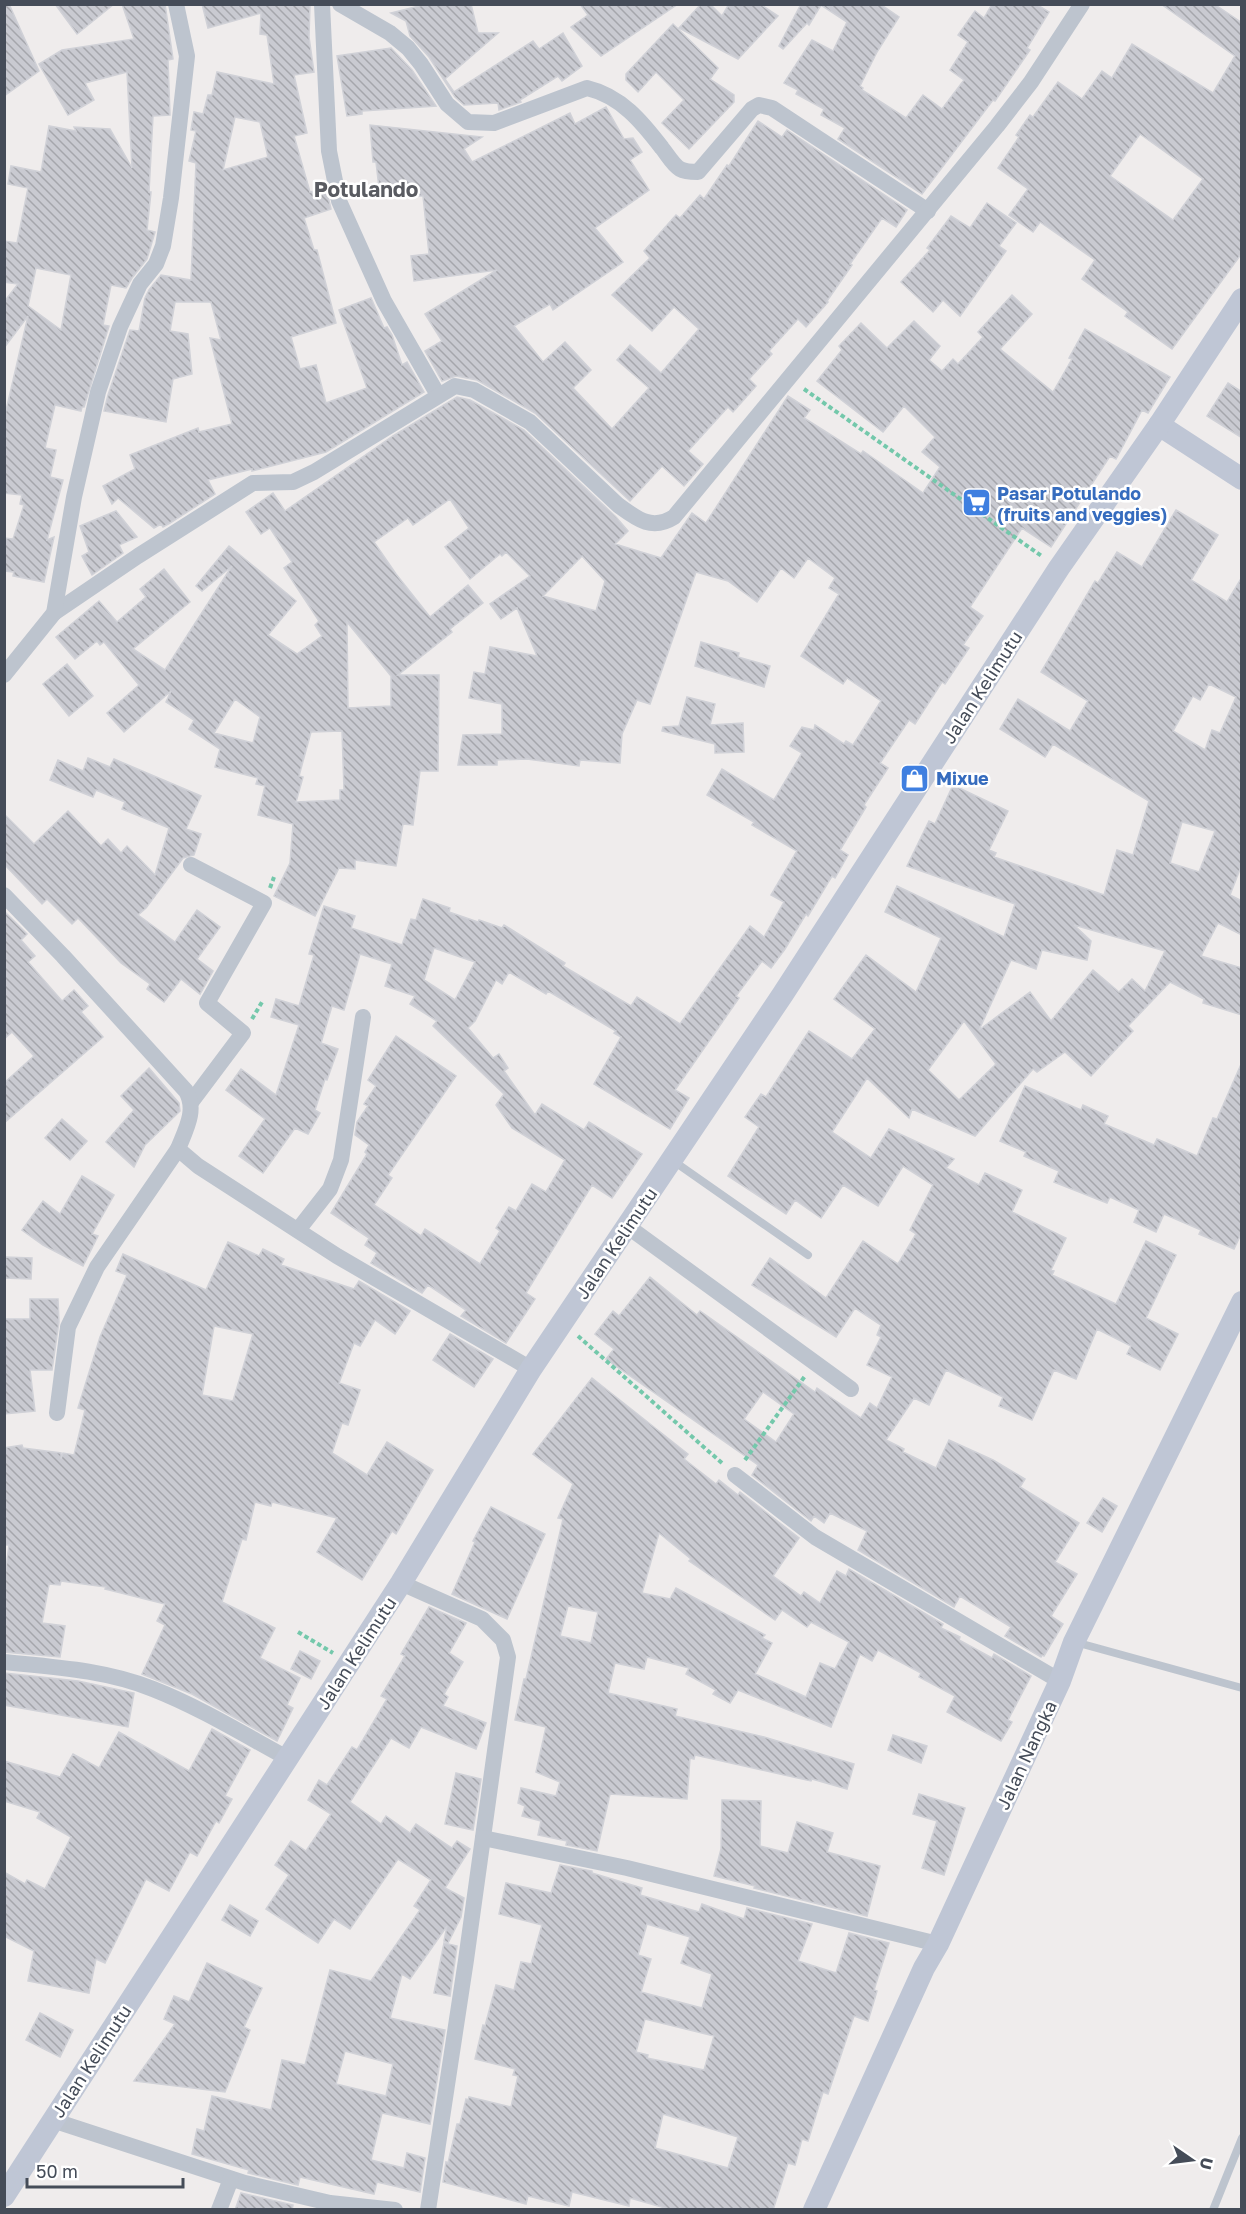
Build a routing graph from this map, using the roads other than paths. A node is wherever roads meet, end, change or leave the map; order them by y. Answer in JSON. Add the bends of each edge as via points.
{"nodes":[{"id":1,"x":177,"y":4,"type":"edge"},
{"id":2,"x":322,"y":4,"type":"edge"},
{"id":3,"x":340,"y":4,"type":"edge"},
{"id":4,"x":1082,"y":4,"type":"edge"},
{"id":5,"x":928,"y":212,"type":"junction"},
{"id":6,"x":1242,"y":299,"type":"edge"},
{"id":7,"x":438,"y":395,"type":"junction"},
{"id":8,"x":1159,"y":425,"type":"junction"},
{"id":9,"x":1242,"y":479,"type":"edge"},
{"id":10,"x":54,"y":613,"type":"junction"},
{"id":11,"x":4,"y":675,"type":"edge"},
{"id":12,"x":190,"y":865,"type":"dead end"},
{"id":13,"x":4,"y":896,"type":"edge"},
{"id":14,"x":363,"y":1017,"type":"dead end"},
{"id":15,"x":192,"y":1101,"type":"junction"},
{"id":16,"x":178,"y":1149,"type":"junction"},
{"id":17,"x":671,"y":1160,"type":"junction"},
{"id":18,"x":627,"y":1227,"type":"junction"},
{"id":19,"x":298,"y":1230,"type":"junction"},
{"id":20,"x":808,"y":1255,"type":"dead end"},
{"id":21,"x":1242,"y":1302,"type":"edge"},
{"id":22,"x":531,"y":1369,"type":"junction"},
{"id":23,"x":851,"y":1389,"type":"dead end"},
{"id":24,"x":57,"y":1413,"type":"dead end"},
{"id":25,"x":735,"y":1475,"type":"road end"},
{"id":26,"x":401,"y":1583,"type":"junction"},
{"id":27,"x":1074,"y":1642,"type":"junction"},
{"id":28,"x":4,"y":1662,"type":"edge"},
{"id":29,"x":1060,"y":1681,"type":"junction"},
{"id":30,"x":1242,"y":1688,"type":"edge"},
{"id":31,"x":287,"y":1758,"type":"junction"},
{"id":32,"x":483,"y":1838,"type":"junction"},
{"id":33,"x":938,"y":1944,"type":"junction"},
{"id":34,"x":52,"y":2120,"type":"junction"},
{"id":35,"x":1242,"y":2138,"type":"edge"},
{"id":36,"x":11,"y":2174,"type":"edge"},
{"id":37,"x":231,"y":2179,"type":"junction"},
{"id":38,"x":4,"y":2196,"type":"edge"},
{"id":39,"x":329,"y":2206,"type":"edge"},
{"id":40,"x":219,"y":2210,"type":"edge"},
{"id":41,"x":395,"y":2210,"type":"edge"},
{"id":42,"x":428,"y":2210,"type":"edge"},
{"id":43,"x":814,"y":2210,"type":"edge"},
{"id":44,"x":1213,"y":2210,"type":"edge"}],
"edges":[{"from":1,"to":10,"type":"street","via":[[187,56],[163,246],[120,327],[98,392],[74,497]]},
{"from":2,"to":7,"type":"street","via":[[329,151],[339,201],[384,302]]},
{"from":3,"to":5,"type":"street","via":[[408,48],[447,104],[468,122],[494,123],[587,88],[618,101],[680,169],[698,172],[759,105],[772,108]]},
{"from":4,"to":5,"type":"street","via":[[1031,82]]},
{"from":5,"to":7,"type":"street","via":[[674,517],[663,524],[642,520],[618,505],[530,422],[507,407],[464,387],[455,386]]},
{"from":6,"to":8,"type":"street","name":"Jalan Kelimutu"},
{"from":7,"to":10,"type":"street","via":[[293,482],[253,483]]},
{"from":8,"to":9,"type":"street"},
{"from":8,"to":17,"type":"street","name":"Jalan Kelimutu","via":[[1059,568]]},
{"from":10,"to":11,"type":"street"},
{"from":12,"to":15,"type":"street","via":[[264,903],[207,1003],[243,1033]]},
{"from":13,"to":15,"type":"street"},
{"from":14,"to":19,"type":"street","via":[[341,1160],[330,1189]]},
{"from":15,"to":16,"type":"street"},
{"from":16,"to":19,"type":"street"},
{"from":16,"to":24,"type":"street","via":[[97,1267],[68,1327]]},
{"from":17,"to":18,"type":"street","name":"Jalan Kelimutu"},
{"from":17,"to":20,"type":"lane"},
{"from":18,"to":22,"type":"street","name":"Jalan Kelimutu"},
{"from":18,"to":23,"type":"street"},
{"from":19,"to":22,"type":"street"},
{"from":21,"to":27,"type":"street","name":"Jalan Nangka"},
{"from":22,"to":26,"type":"street","name":"Jalan Kelimutu"},
{"from":25,"to":29,"type":"street","via":[[815,1537]]},
{"from":26,"to":31,"type":"street","name":"Jalan Kelimutu"},
{"from":26,"to":32,"type":"street","via":[[482,1619],[503,1640],[508,1658]]},
{"from":27,"to":29,"type":"street","name":"Jalan Nangka"},
{"from":27,"to":30,"type":"lane"},
{"from":28,"to":31,"type":"street","via":[[80,1670],[152,1689]]},
{"from":29,"to":33,"type":"street","name":"Jalan Nangka"},
{"from":31,"to":34,"type":"street","name":"Jalan Kelimutu"},
{"from":32,"to":33,"type":"street","via":[[627,1868]]},
{"from":32,"to":42,"type":"street"},
{"from":33,"to":43,"type":"street","name":"Jalan Nangka"},
{"from":34,"to":36,"type":"street","name":"Jalan Kelimutu"},
{"from":34,"to":37,"type":"street"},
{"from":35,"to":44,"type":"lane"},
{"from":36,"to":38,"type":"street","name":"Jalan Kelimutu"},
{"from":37,"to":39,"type":"street"},
{"from":37,"to":40,"type":"street"},
{"from":39,"to":41,"type":"street"}]}
